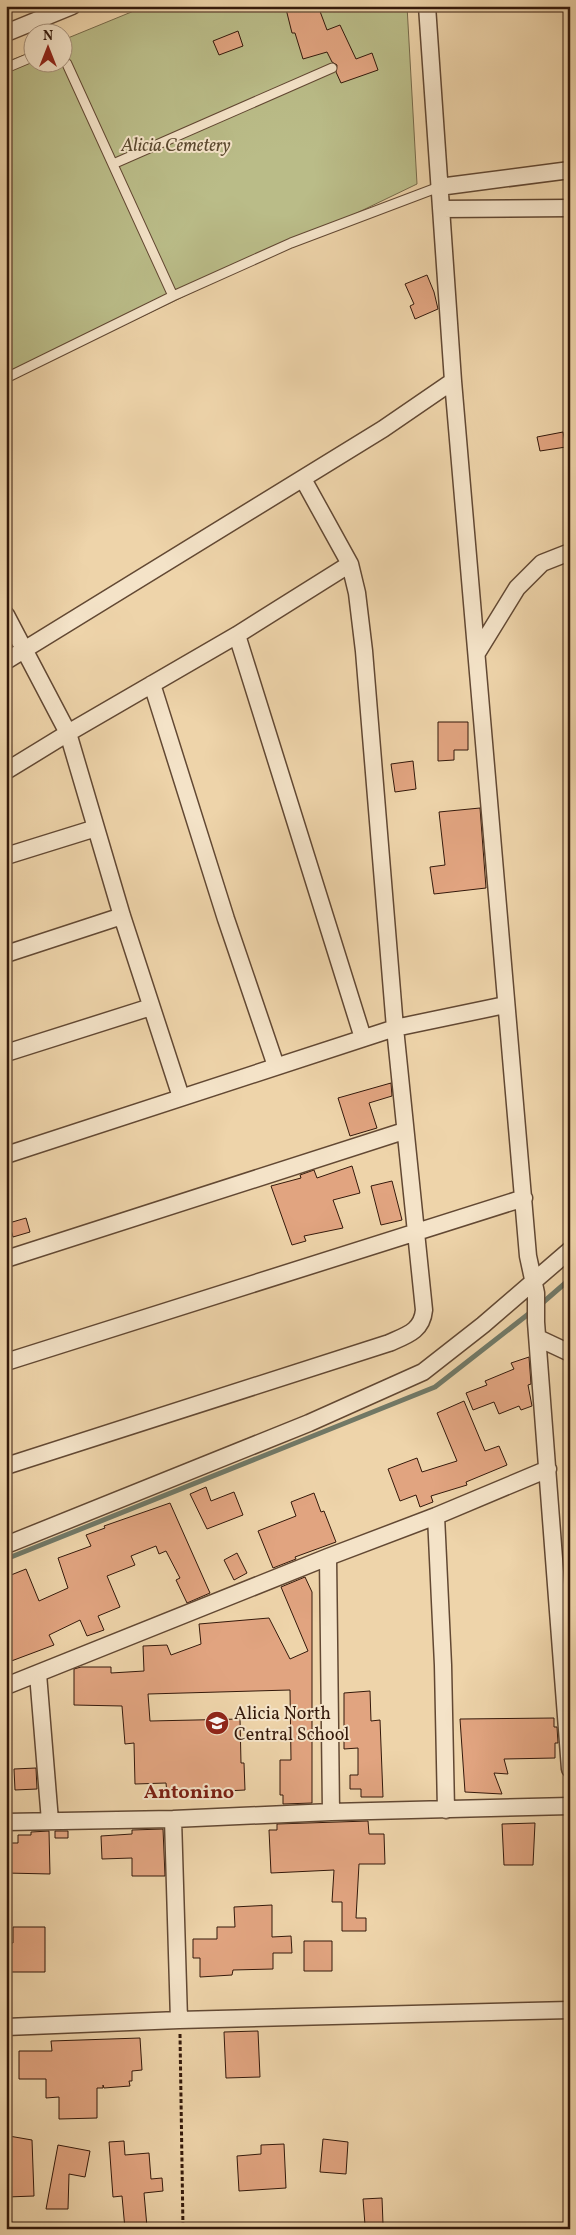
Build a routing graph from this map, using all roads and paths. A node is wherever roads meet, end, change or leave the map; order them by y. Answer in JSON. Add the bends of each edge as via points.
{"nodes":[{"id":1,"x":72,"y":6,"type":"edge"},
{"id":2,"x":426,"y":6,"type":"edge"},
{"id":3,"x":6,"y":33,"type":"edge"},
{"id":4,"x":22,"y":61,"type":"edge"},
{"id":5,"x":6,"y":68,"type":"edge"},
{"id":6,"x":332,"y":68,"type":"dead end"},
{"id":7,"x":68,"y":72,"type":"edge"},
{"id":8,"x":112,"y":164,"type":"junction"},
{"id":9,"x":570,"y":170,"type":"edge"},
{"id":10,"x":440,"y":187,"type":"junction"},
{"id":11,"x":570,"y":208,"type":"edge"},
{"id":12,"x":441,"y":209,"type":"junction"},
{"id":13,"x":173,"y":296,"type":"junction"},
{"id":14,"x":6,"y":378,"type":"edge"},
{"id":15,"x":453,"y":381,"type":"junction"},
{"id":16,"x":303,"y":479,"type":"junction"},
{"id":17,"x":570,"y":552,"type":"edge"},
{"id":18,"x":350,"y":564,"type":"junction"},
{"id":19,"x":6,"y":615,"type":"edge"},
{"id":20,"x":238,"y":635,"type":"junction"},
{"id":21,"x":24,"y":650,"type":"junction"},
{"id":22,"x":477,"y":653,"type":"junction"},
{"id":23,"x":6,"y":661,"type":"edge"},
{"id":24,"x":152,"y":684,"type":"junction"},
{"id":25,"x":68,"y":733,"type":"junction"},
{"id":26,"x":6,"y":771,"type":"edge"},
{"id":27,"x":96,"y":828,"type":"junction"},
{"id":28,"x":6,"y":856,"type":"edge"},
{"id":29,"x":122,"y":916,"type":"junction"},
{"id":30,"x":6,"y":954,"type":"edge"},
{"id":31,"x":505,"y":1005,"type":"junction"},
{"id":32,"x":151,"y":1007,"type":"junction"},
{"id":33,"x":395,"y":1028,"type":"junction"},
{"id":34,"x":363,"y":1038,"type":"junction"},
{"id":35,"x":6,"y":1053,"type":"edge"},
{"id":36,"x":276,"y":1066,"type":"junction"},
{"id":37,"x":181,"y":1097,"type":"junction"},
{"id":38,"x":404,"y":1131,"type":"junction"},
{"id":39,"x":6,"y":1155,"type":"edge"},
{"id":40,"x":524,"y":1198,"type":"junction"},
{"id":41,"x":416,"y":1234,"type":"junction"},
{"id":42,"x":570,"y":1250,"type":"edge"},
{"id":43,"x":6,"y":1259,"type":"edge"},
{"id":44,"x":534,"y":1287,"type":"junction"},
{"id":45,"x":537,"y":1330,"type":"junction"},
{"id":46,"x":570,"y":1353,"type":"edge"},
{"id":47,"x":6,"y":1362,"type":"edge"},
{"id":48,"x":6,"y":1466,"type":"edge"},
{"id":49,"x":548,"y":1468,"type":"junction"},
{"id":50,"x":436,"y":1516,"type":"junction"},
{"id":51,"x":6,"y":1545,"type":"edge"},
{"id":52,"x":328,"y":1557,"type":"junction"},
{"id":53,"x":38,"y":1674,"type":"junction"},
{"id":54,"x":6,"y":1686,"type":"edge"},
{"id":55,"x":570,"y":1768,"type":"edge"},
{"id":56,"x":570,"y":1806,"type":"edge"},
{"id":57,"x":446,"y":1810,"type":"junction"},
{"id":58,"x":332,"y":1812,"type":"junction"},
{"id":59,"x":173,"y":1819,"type":"junction"},
{"id":60,"x":50,"y":1821,"type":"junction"},
{"id":61,"x":6,"y":1822,"type":"edge"},
{"id":62,"x":570,"y":2010,"type":"edge"},
{"id":63,"x":180,"y":2020,"type":"junction"},
{"id":64,"x":6,"y":2027,"type":"edge"},
{"id":65,"x":183,"y":2229,"type":"edge"}],
"edges":[{"from":1,"to":3,"type":"street"},
{"from":2,"to":10,"type":"street"},
{"from":4,"to":5,"type":"lane"},
{"from":6,"to":8,"type":"lane"},
{"from":7,"to":8,"type":"lane"},
{"from":8,"to":13,"type":"lane"},
{"from":9,"to":10,"type":"street"},
{"from":10,"to":12,"type":"street"},
{"from":10,"to":13,"type":"lane","via":[[291,244]]},
{"from":11,"to":12,"type":"street"},
{"from":12,"to":15,"type":"street"},
{"from":13,"to":14,"type":"lane"},
{"from":15,"to":16,"type":"street"},
{"from":15,"to":22,"type":"street"},
{"from":16,"to":18,"type":"street"},
{"from":16,"to":21,"type":"street"},
{"from":17,"to":22,"type":"street","via":[[542,563],[517,588]]},
{"from":18,"to":20,"type":"street"},
{"from":18,"to":33,"type":"street","via":[[364,651]]},
{"from":19,"to":21,"type":"street"},
{"from":20,"to":24,"type":"street"},
{"from":20,"to":34,"type":"street"},
{"from":21,"to":23,"type":"street"},
{"from":21,"to":25,"type":"street"},
{"from":22,"to":31,"type":"street"},
{"from":24,"to":25,"type":"street"},
{"from":24,"to":36,"type":"street"},
{"from":25,"to":26,"type":"street"},
{"from":25,"to":27,"type":"street"},
{"from":27,"to":28,"type":"street"},
{"from":27,"to":29,"type":"street"},
{"from":29,"to":30,"type":"street"},
{"from":29,"to":32,"type":"street"},
{"from":31,"to":33,"type":"street"},
{"from":31,"to":40,"type":"street"},
{"from":32,"to":35,"type":"street"},
{"from":32,"to":37,"type":"street"},
{"from":33,"to":34,"type":"street"},
{"from":33,"to":38,"type":"street"},
{"from":34,"to":36,"type":"street"},
{"from":36,"to":37,"type":"street"},
{"from":37,"to":39,"type":"street"},
{"from":38,"to":41,"type":"street"},
{"from":38,"to":43,"type":"street"},
{"from":40,"to":41,"type":"street"},
{"from":40,"to":44,"type":"street","via":[[528,1256]]},
{"from":41,"to":47,"type":"street"},
{"from":41,"to":48,"type":"street","via":[[424,1310],[423,1320],[416,1330],[389,1343]]},
{"from":42,"to":44,"type":"street"},
{"from":44,"to":45,"type":"street"},
{"from":44,"to":51,"type":"street","via":[[423,1372],[309,1423]]},
{"from":45,"to":46,"type":"street"},
{"from":45,"to":49,"type":"street"},
{"from":49,"to":50,"type":"street"},
{"from":49,"to":55,"type":"street"},
{"from":50,"to":52,"type":"street"},
{"from":50,"to":57,"type":"street"},
{"from":52,"to":53,"type":"street"},
{"from":52,"to":58,"type":"street"},
{"from":53,"to":54,"type":"street"},
{"from":53,"to":60,"type":"street"},
{"from":56,"to":57,"type":"street"},
{"from":57,"to":58,"type":"street"},
{"from":58,"to":59,"type":"street"},
{"from":59,"to":60,"type":"street"},
{"from":59,"to":63,"type":"street"},
{"from":60,"to":61,"type":"street"},
{"from":62,"to":63,"type":"street"},
{"from":63,"to":64,"type":"street"},
{"from":63,"to":65,"type":"path"}]}
